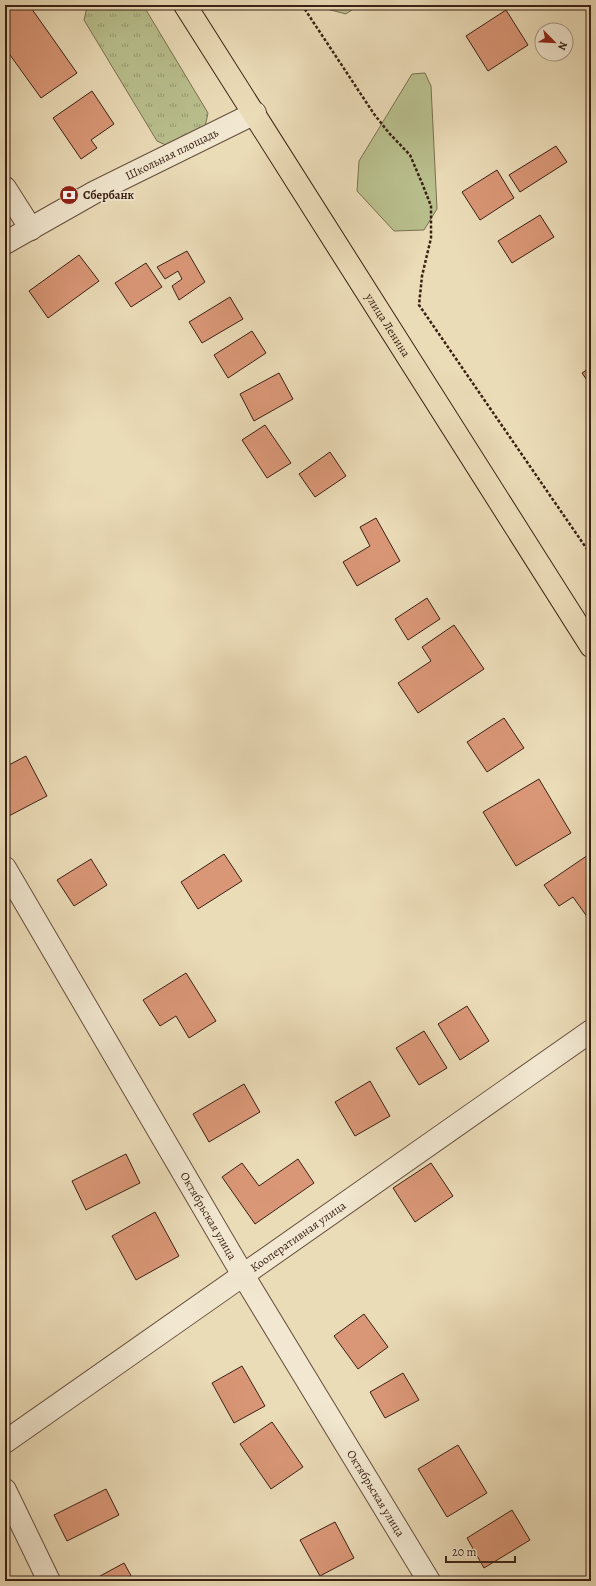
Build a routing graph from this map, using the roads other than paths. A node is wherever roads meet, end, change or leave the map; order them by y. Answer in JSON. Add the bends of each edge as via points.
{"nodes":[{"id":1,"x":185,"y":5,"type":"edge"},
{"id":2,"x":255,"y":113,"type":"junction"},
{"id":3,"x":5,"y":188,"type":"edge"},
{"id":4,"x":31,"y":228,"type":"junction"},
{"id":5,"x":5,"y":243,"type":"edge"},
{"id":6,"x":591,"y":646,"type":"edge"},
{"id":7,"x":5,"y":868,"type":"edge"},
{"id":8,"x":591,"y":1031,"type":"edge"},
{"id":9,"x":244,"y":1275,"type":"junction"},
{"id":10,"x":5,"y":1442,"type":"edge"},
{"id":11,"x":5,"y":1490,"type":"edge"},
{"id":12,"x":49,"y":1581,"type":"edge"},
{"id":13,"x":429,"y":1581,"type":"edge"}],
"edges":[{"from":1,"to":2,"type":"main road","name":"улица Ленина"},
{"from":2,"to":4,"type":"street","name":"Школьная площадь","via":[[95,192]]},
{"from":2,"to":6,"type":"main road","name":"улица Ленина"},
{"from":3,"to":4,"type":"street"},
{"from":4,"to":5,"type":"street","name":"Школьная площадь"},
{"from":7,"to":9,"type":"street","name":"Октябрьская улица"},
{"from":8,"to":9,"type":"street","name":"Кооперативная улица"},
{"from":9,"to":10,"type":"street","name":"Кооперативная улица"},
{"from":9,"to":13,"type":"street","name":"Октябрьская улица"},
{"from":11,"to":12,"type":"street"}]}
